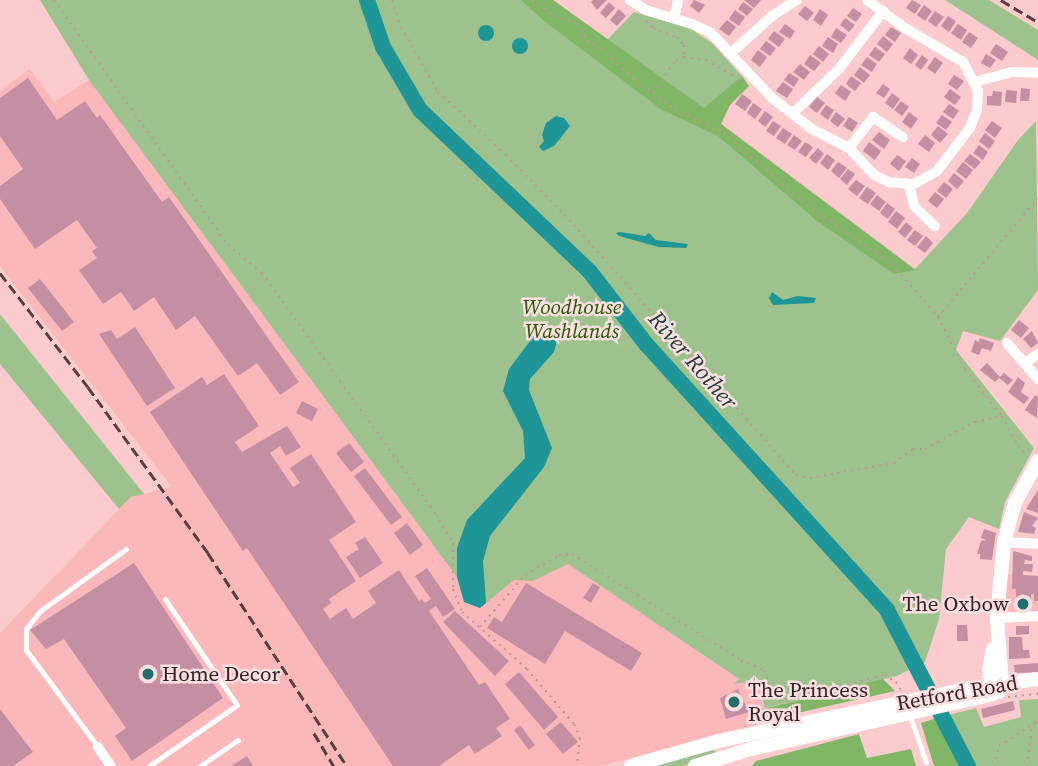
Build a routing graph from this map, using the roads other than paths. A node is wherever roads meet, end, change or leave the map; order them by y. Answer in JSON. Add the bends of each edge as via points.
{"nodes":[{"id":1,"x":630,"y":0,"type":"edge"},
{"id":2,"x":678,"y":0,"type":"edge"},
{"id":3,"x":797,"y":0,"type":"edge"},
{"id":4,"x":867,"y":0,"type":"edge"},
{"id":5,"x":883,"y":11,"type":"junction"},
{"id":6,"x":674,"y":18,"type":"junction"},
{"id":7,"x":730,"y":54,"type":"junction"},
{"id":8,"x":1038,"y":73,"type":"edge"},
{"id":9,"x":975,"y":82,"type":"junction"},
{"id":10,"x":793,"y":113,"type":"junction"},
{"id":11,"x":903,"y":137,"type":"dead end"},
{"id":12,"x":849,"y":148,"type":"junction"},
{"id":13,"x":909,"y":184,"type":"junction"},
{"id":14,"x":935,"y":226,"type":"dead end"},
{"id":15,"x":1007,"y":343,"type":"dead end"},
{"id":16,"x":1038,"y":354,"type":"edge"},
{"id":17,"x":1025,"y":363,"type":"junction"},
{"id":18,"x":1038,"y":379,"type":"edge"},
{"id":19,"x":1038,"y":461,"type":"edge"},
{"id":20,"x":1004,"y":542,"type":"junction"},
{"id":21,"x":1038,"y":544,"type":"edge"},
{"id":22,"x":126,"y":549,"type":"dead end"},
{"id":23,"x":165,"y":599,"type":"dead end"},
{"id":24,"x":1038,"y":616,"type":"edge"},
{"id":25,"x":997,"y":618,"type":"junction"},
{"id":26,"x":997,"y":637,"type":"junction"},
{"id":27,"x":989,"y":670,"type":"junction"},
{"id":28,"x":1038,"y":680,"type":"edge"},
{"id":29,"x":998,"y":687,"type":"junction"},
{"id":30,"x":971,"y":688,"type":"junction"},
{"id":31,"x":1038,"y":688,"type":"edge"},
{"id":32,"x":948,"y":698,"type":"junction"},
{"id":33,"x":915,"y":706,"type":"junction"},
{"id":34,"x":238,"y":740,"type":"dead end"},
{"id":35,"x":98,"y":747,"type":"joint"},
{"id":36,"x":926,"y":762,"type":"dead end"},
{"id":37,"x":111,"y":766,"type":"edge"},
{"id":38,"x":149,"y":766,"type":"edge"},
{"id":39,"x":200,"y":766,"type":"edge"},
{"id":40,"x":631,"y":766,"type":"edge"},
{"id":41,"x":695,"y":766,"type":"edge"}],
"edges":[{"from":1,"to":6,"type":"street"},
{"from":2,"to":6,"type":"street"},
{"from":3,"to":7,"type":"street"},
{"from":4,"to":5,"type":"street"},
{"from":5,"to":9,"type":"street","via":[[954,55]]},
{"from":5,"to":10,"type":"street","via":[[839,69]]},
{"from":6,"to":7,"type":"street","via":[[710,33]]},
{"from":7,"to":10,"type":"street"},
{"from":8,"to":9,"type":"street","via":[[1013,72]]},
{"from":9,"to":13,"type":"street","via":[[977,110],[970,128],[937,171]]},
{"from":10,"to":12,"type":"street"},
{"from":11,"to":12,"type":"street","via":[[873,117]]},
{"from":12,"to":13,"type":"street","via":[[879,178]]},
{"from":13,"to":14,"type":"street","via":[[914,206]]},
{"from":15,"to":17,"type":"street"},
{"from":16,"to":17,"type":"street"},
{"from":17,"to":18,"type":"street"},
{"from":19,"to":20,"type":"main road","via":[[1020,492]]},
{"from":20,"to":21,"type":"street"},
{"from":20,"to":25,"type":"main road"},
{"from":22,"to":35,"type":"lane","via":[[40,611],[26,629],[26,650]]},
{"from":23,"to":38,"type":"lane","via":[[237,705]]},
{"from":24,"to":25,"type":"street"},
{"from":25,"to":26,"type":"main road"},
{"from":26,"to":27,"type":"main road"},
{"from":26,"to":29,"type":"main road"},
{"from":27,"to":29,"type":"main road"},
{"from":27,"to":30,"type":"main road"},
{"from":28,"to":29,"type":"main road","name":"Retford Road"},
{"from":29,"to":30,"type":"main road","name":"Retford Road"},
{"from":29,"to":31,"type":"main road","name":"Retford Road"},
{"from":29,"to":32,"type":"main road","name":"Retford Road"},
{"from":30,"to":32,"type":"main road","name":"Retford Road"},
{"from":32,"to":33,"type":"main road","name":"Retford Road"},
{"from":33,"to":36,"type":"lane"},
{"from":33,"to":40,"type":"main road","name":"Retford Road","via":[[718,741]]},
{"from":33,"to":41,"type":"main road","name":"Retford Road"},
{"from":34,"to":39,"type":"lane"},
{"from":35,"to":37,"type":"street"}]}
